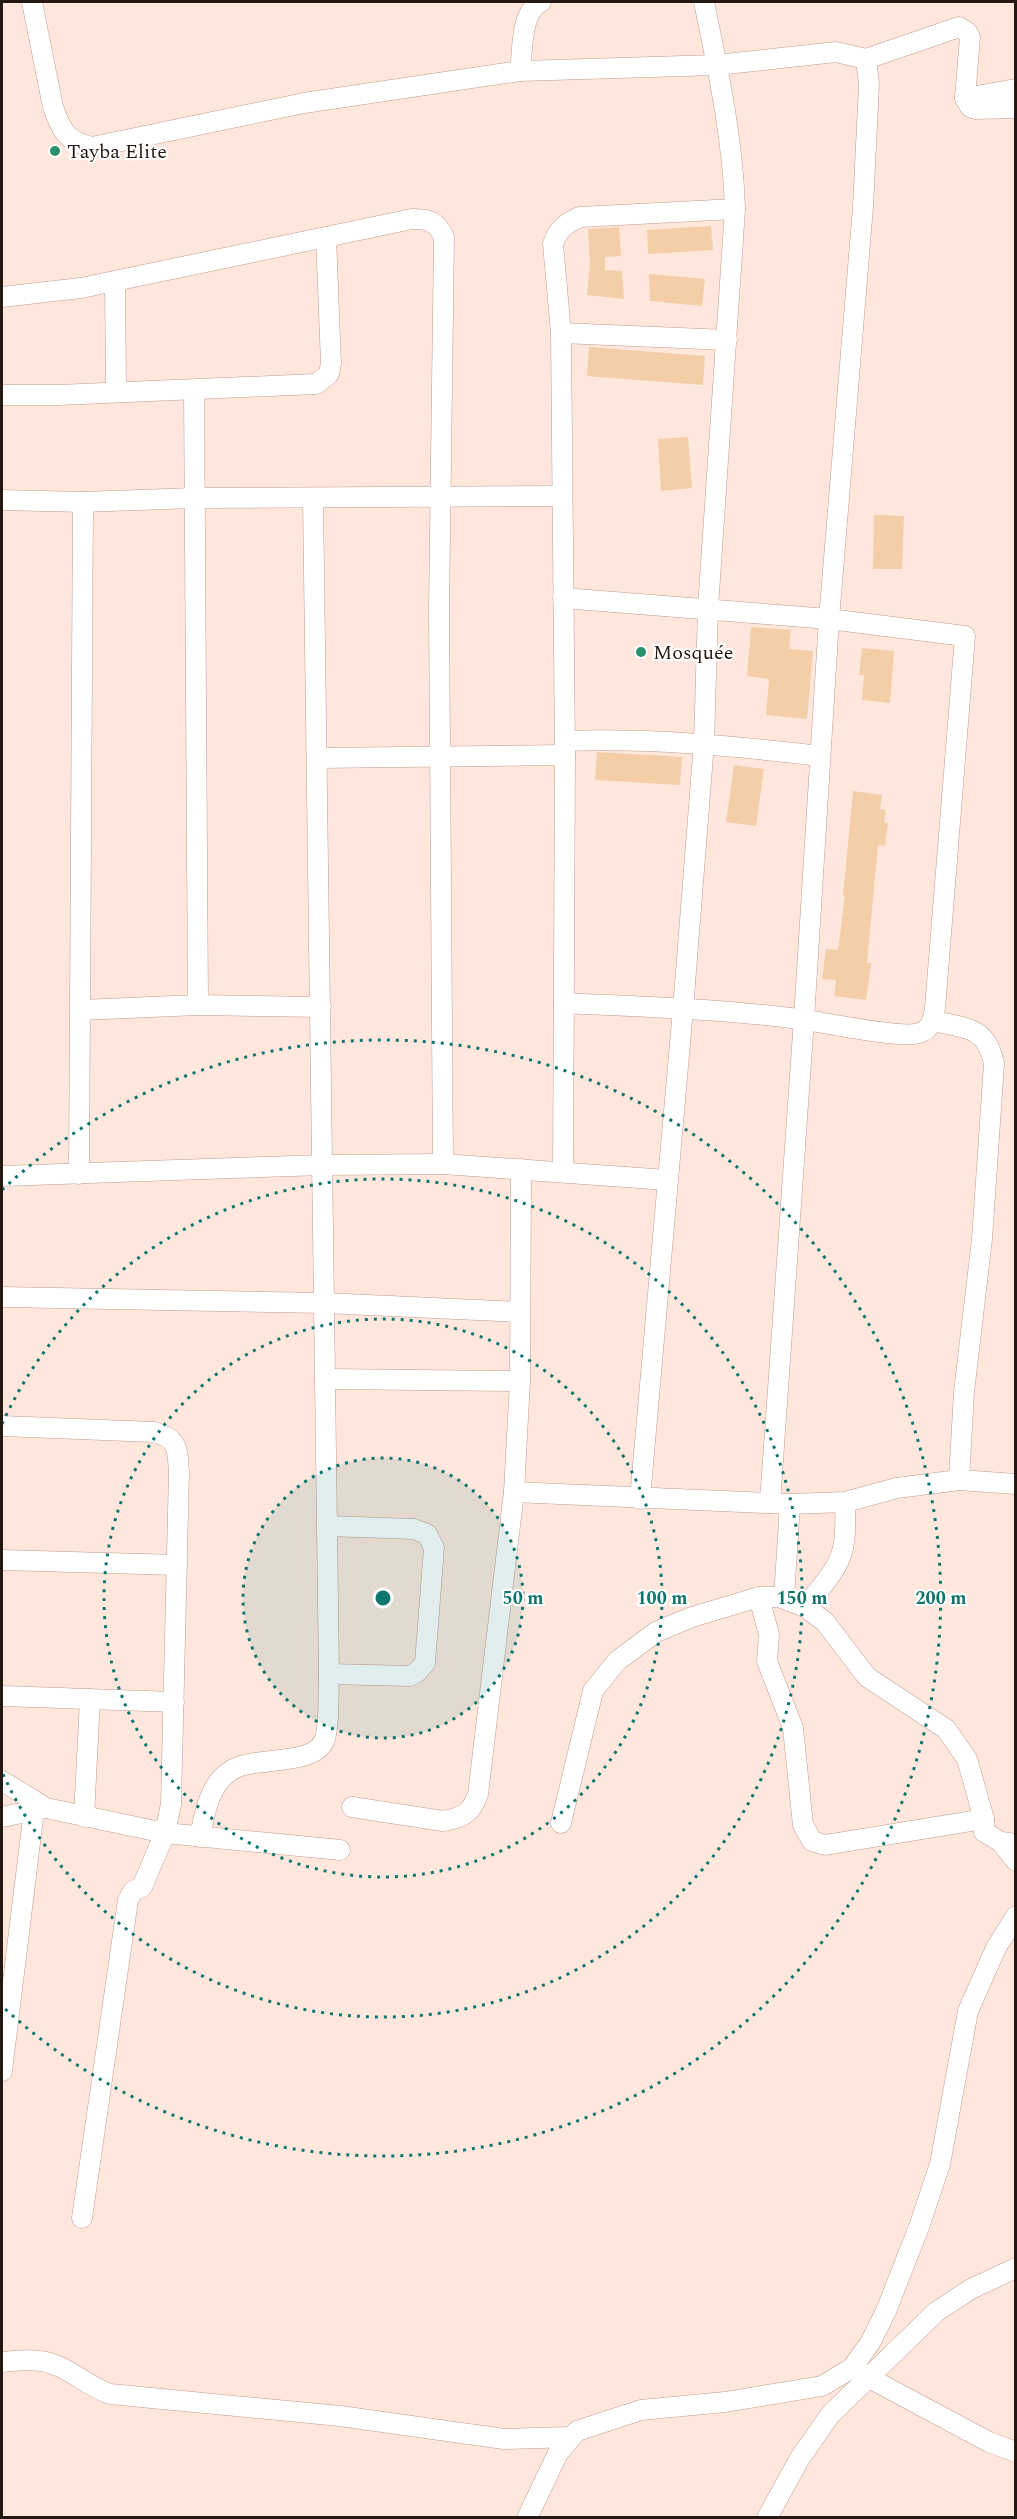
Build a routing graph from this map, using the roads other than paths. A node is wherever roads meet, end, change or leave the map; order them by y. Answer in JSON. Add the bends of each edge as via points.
{"nodes":[{"id":1,"x":32,"y":2,"type":"edge"},
{"id":2,"x":541,"y":2,"type":"edge"},
{"id":3,"x":704,"y":2,"type":"edge"},
{"id":4,"x":866,"y":59,"type":"junction"},
{"id":5,"x":717,"y":65,"type":"junction"},
{"id":6,"x":520,"y":71,"type":"junction"},
{"id":7,"x":1016,"y":89,"type":"edge"},
{"id":8,"x":966,"y":98,"type":"junction"},
{"id":9,"x":1016,"y":108,"type":"edge"},
{"id":10,"x":735,"y":209,"type":"junction"},
{"id":11,"x":326,"y":237,"type":"junction"},
{"id":12,"x":115,"y":282,"type":"junction"},
{"id":13,"x":2,"y":297,"type":"edge"},
{"id":14,"x":561,"y":333,"type":"junction"},
{"id":15,"x":727,"y":340,"type":"junction"},
{"id":16,"x":194,"y":390,"type":"junction"},
{"id":17,"x":116,"y":392,"type":"junction"},
{"id":18,"x":2,"y":395,"type":"edge"},
{"id":19,"x":441,"y":496,"type":"junction"},
{"id":20,"x":561,"y":496,"type":"junction"},
{"id":21,"x":194,"y":498,"type":"junction"},
{"id":22,"x":313,"y":498,"type":"junction"},
{"id":23,"x":2,"y":500,"type":"edge"},
{"id":24,"x":83,"y":502,"type":"junction"},
{"id":25,"x":563,"y":598,"type":"junction"},
{"id":26,"x":708,"y":608,"type":"junction"},
{"id":27,"x":829,"y":619,"type":"junction"},
{"id":28,"x":704,"y":743,"type":"junction"},
{"id":29,"x":565,"y":748,"type":"junction"},
{"id":30,"x":820,"y":756,"type":"junction"},
{"id":31,"x":440,"y":757,"type":"junction"},
{"id":32,"x":318,"y":758,"type":"junction"},
{"id":33,"x":564,"y":1003,"type":"junction"},
{"id":34,"x":198,"y":1005,"type":"junction"},
{"id":35,"x":321,"y":1007,"type":"junction"},
{"id":36,"x":683,"y":1009,"type":"junction"},
{"id":37,"x":81,"y":1010,"type":"junction"},
{"id":38,"x":804,"y":1020,"type":"junction"},
{"id":39,"x":933,"y":1021,"type":"junction"},
{"id":40,"x":443,"y":1164,"type":"junction"},
{"id":41,"x":323,"y":1165,"type":"junction"},
{"id":42,"x":521,"y":1169,"type":"junction"},
{"id":43,"x":563,"y":1172,"type":"junction"},
{"id":44,"x":79,"y":1174,"type":"junction"},
{"id":45,"x":2,"y":1176,"type":"edge"},
{"id":46,"x":667,"y":1180,"type":"junction"},
{"id":47,"x":2,"y":1297,"type":"edge"},
{"id":48,"x":324,"y":1304,"type":"junction"},
{"id":49,"x":519,"y":1312,"type":"junction"},
{"id":50,"x":325,"y":1379,"type":"junction"},
{"id":51,"x":520,"y":1381,"type":"junction"},
{"id":52,"x":2,"y":1426,"type":"edge"},
{"id":53,"x":960,"y":1480,"type":"junction"},
{"id":54,"x":1016,"y":1484,"type":"edge"},
{"id":55,"x":514,"y":1492,"type":"junction"},
{"id":56,"x":640,"y":1499,"type":"junction"},
{"id":57,"x":844,"y":1502,"type":"junction"},
{"id":58,"x":770,"y":1503,"type":"junction"},
{"id":59,"x":790,"y":1504,"type":"junction"},
{"id":60,"x":327,"y":1526,"type":"junction"},
{"id":61,"x":2,"y":1560,"type":"edge"},
{"id":62,"x":177,"y":1565,"type":"junction"},
{"id":63,"x":759,"y":1597,"type":"junction"},
{"id":64,"x":784,"y":1598,"type":"junction"},
{"id":65,"x":806,"y":1607,"type":"junction"},
{"id":66,"x":329,"y":1674,"type":"junction"},
{"id":67,"x":2,"y":1696,"type":"edge"},
{"id":68,"x":90,"y":1699,"type":"junction"},
{"id":69,"x":174,"y":1702,"type":"junction"},
{"id":70,"x":2,"y":1781,"type":"edge"},
{"id":71,"x":352,"y":1807,"type":"dead end"},
{"id":72,"x":40,"y":1809,"type":"junction"},
{"id":73,"x":2,"y":1817,"type":"edge"},
{"id":74,"x":84,"y":1817,"type":"junction"},
{"id":75,"x":984,"y":1819,"type":"junction"},
{"id":76,"x":561,"y":1823,"type":"dead end"},
{"id":77,"x":165,"y":1833,"type":"junction"},
{"id":78,"x":200,"y":1837,"type":"junction"},
{"id":79,"x":1008,"y":1843,"type":"edge"},
{"id":80,"x":340,"y":1850,"type":"dead end"},
{"id":81,"x":1016,"y":1861,"type":"edge"},
{"id":82,"x":1016,"y":1916,"type":"edge"},
{"id":83,"x":2,"y":2071,"type":"edge"},
{"id":84,"x":82,"y":2218,"type":"dead end"},
{"id":85,"x":1016,"y":2268,"type":"edge"},
{"id":86,"x":2,"y":2362,"type":"edge"},
{"id":87,"x":860,"y":2373,"type":"junction"},
{"id":88,"x":570,"y":2437,"type":"junction"},
{"id":89,"x":1016,"y":2452,"type":"edge"},
{"id":90,"x":527,"y":2517,"type":"edge"},
{"id":91,"x":766,"y":2517,"type":"edge"}],
"edges":[{"from":1,"to":6,"type":"street","via":[[53,106],[62,130],[77,143],[93,147],[304,104]]},
{"from":2,"to":6,"type":"street","via":[[531,8]]},
{"from":3,"to":5,"type":"street"},
{"from":4,"to":5,"type":"street","via":[[836,52]]},
{"from":4,"to":8,"type":"street","via":[[950,29],[963,28],[970,37]]},
{"from":4,"to":27,"type":"street","via":[[869,84],[863,207]]},
{"from":5,"to":6,"type":"street"},
{"from":5,"to":10,"type":"street","via":[[729,129]]},
{"from":7,"to":8,"type":"street"},
{"from":8,"to":9,"type":"street","via":[[975,109]]},
{"from":10,"to":14,"type":"street","via":[[593,215],[569,222],[557,233],[553,244]]},
{"from":10,"to":15,"type":"street"},
{"from":11,"to":12,"type":"street"},
{"from":11,"to":16,"type":"street","via":[[332,344],[329,374],[316,384]]},
{"from":11,"to":19,"type":"street","via":[[427,219],[438,225],[444,237]]},
{"from":12,"to":13,"type":"street"},
{"from":12,"to":17,"type":"street"},
{"from":14,"to":15,"type":"street"},
{"from":14,"to":20,"type":"street"},
{"from":15,"to":26,"type":"street"},
{"from":16,"to":17,"type":"street"},
{"from":16,"to":21,"type":"street"},
{"from":17,"to":18,"type":"street"},
{"from":19,"to":20,"type":"street"},
{"from":19,"to":22,"type":"street"},
{"from":19,"to":31,"type":"street"},
{"from":20,"to":25,"type":"street"},
{"from":21,"to":22,"type":"street"},
{"from":21,"to":24,"type":"street"},
{"from":21,"to":34,"type":"street"},
{"from":22,"to":32,"type":"street"},
{"from":23,"to":24,"type":"street"},
{"from":24,"to":37,"type":"street"},
{"from":25,"to":26,"type":"street"},
{"from":25,"to":29,"type":"street"},
{"from":26,"to":27,"type":"street"},
{"from":26,"to":28,"type":"street"},
{"from":27,"to":30,"type":"street"},
{"from":27,"to":39,"type":"street","via":[[964,636]]},
{"from":28,"to":29,"type":"street","via":[[622,739]]},
{"from":28,"to":30,"type":"street"},
{"from":28,"to":36,"type":"street"},
{"from":29,"to":31,"type":"street"},
{"from":29,"to":33,"type":"street"},
{"from":30,"to":38,"type":"street"},
{"from":31,"to":32,"type":"street"},
{"from":31,"to":40,"type":"street"},
{"from":32,"to":35,"type":"street"},
{"from":33,"to":36,"type":"street"},
{"from":33,"to":43,"type":"street"},
{"from":34,"to":35,"type":"street"},
{"from":34,"to":37,"type":"street"},
{"from":35,"to":41,"type":"street"},
{"from":36,"to":38,"type":"street"},
{"from":36,"to":46,"type":"street"},
{"from":37,"to":44,"type":"street"},
{"from":38,"to":39,"type":"street","via":[[901,1034],[918,1034]]},
{"from":38,"to":58,"type":"street"},
{"from":39,"to":53,"type":"street","via":[[973,1030],[984,1037],[994,1064],[982,1239],[964,1392]]},
{"from":40,"to":41,"type":"street"},
{"from":40,"to":42,"type":"street"},
{"from":41,"to":44,"type":"street"},
{"from":41,"to":48,"type":"street"},
{"from":42,"to":43,"type":"street"},
{"from":42,"to":49,"type":"street"},
{"from":43,"to":46,"type":"street"},
{"from":44,"to":45,"type":"street"},
{"from":46,"to":56,"type":"street"},
{"from":47,"to":48,"type":"street"},
{"from":48,"to":49,"type":"street"},
{"from":48,"to":50,"type":"street"},
{"from":49,"to":51,"type":"street"},
{"from":50,"to":51,"type":"street"},
{"from":50,"to":60,"type":"street"},
{"from":51,"to":55,"type":"street"},
{"from":52,"to":62,"type":"street","via":[[154,1431],[170,1436],[176,1447],[179,1472]]},
{"from":53,"to":54,"type":"street"},
{"from":53,"to":57,"type":"street","via":[[897,1488]]},
{"from":55,"to":56,"type":"street"},
{"from":55,"to":71,"type":"street","via":[[475,1802],[465,1815],[443,1821]]},
{"from":56,"to":58,"type":"street"},
{"from":57,"to":59,"type":"street"},
{"from":57,"to":65,"type":"street","via":[[846,1538],[841,1558],[835,1572]]},
{"from":58,"to":59,"type":"street"},
{"from":59,"to":64,"type":"street"},
{"from":60,"to":66,"type":"street"},
{"from":60,"to":66,"type":"street","via":[[414,1529],[427,1534],[434,1548],[425,1663],[410,1676]]},
{"from":61,"to":62,"type":"street"},
{"from":62,"to":69,"type":"street"},
{"from":63,"to":64,"type":"street"},
{"from":63,"to":75,"type":"street","via":[[769,1635],[767,1661],[793,1728],[803,1825],[812,1840],[825,1845]]},
{"from":63,"to":76,"type":"street","via":[[656,1632],[617,1661],[593,1691]]},
{"from":64,"to":65,"type":"street"},
{"from":65,"to":75,"type":"street","via":[[825,1622],[867,1677],[946,1729],[967,1759]]},
{"from":66,"to":78,"type":"street","via":[[325,1740],[305,1757],[250,1763],[229,1772],[214,1790]]},
{"from":67,"to":68,"type":"street"},
{"from":68,"to":69,"type":"street"},
{"from":68,"to":74,"type":"street"},
{"from":69,"to":77,"type":"street","via":[[171,1804]]},
{"from":70,"to":72,"type":"street"},
{"from":72,"to":73,"type":"street"},
{"from":72,"to":74,"type":"street"},
{"from":72,"to":83,"type":"street"},
{"from":74,"to":77,"type":"street"},
{"from":75,"to":79,"type":"street","via":[[984,1832]]},
{"from":77,"to":78,"type":"street"},
{"from":77,"to":84,"type":"street","via":[[142,1887],[133,1891],[128,1900]]},
{"from":78,"to":80,"type":"street"},
{"from":79,"to":81,"type":"street"},
{"from":82,"to":87,"type":"street","via":[[996,1948],[968,2011],[940,2164]]},
{"from":85,"to":87,"type":"street","via":[[971,2289],[936,2312]]},
{"from":86,"to":88,"type":"street","via":[[50,2363],[110,2394],[340,2416],[504,2439]]},
{"from":87,"to":88,"type":"street","via":[[801,2390],[641,2410],[577,2431]]},
{"from":87,"to":89,"type":"street","via":[[989,2442]]},
{"from":87,"to":91,"type":"street","via":[[800,2458]]},
{"from":88,"to":90,"type":"street"}]}
